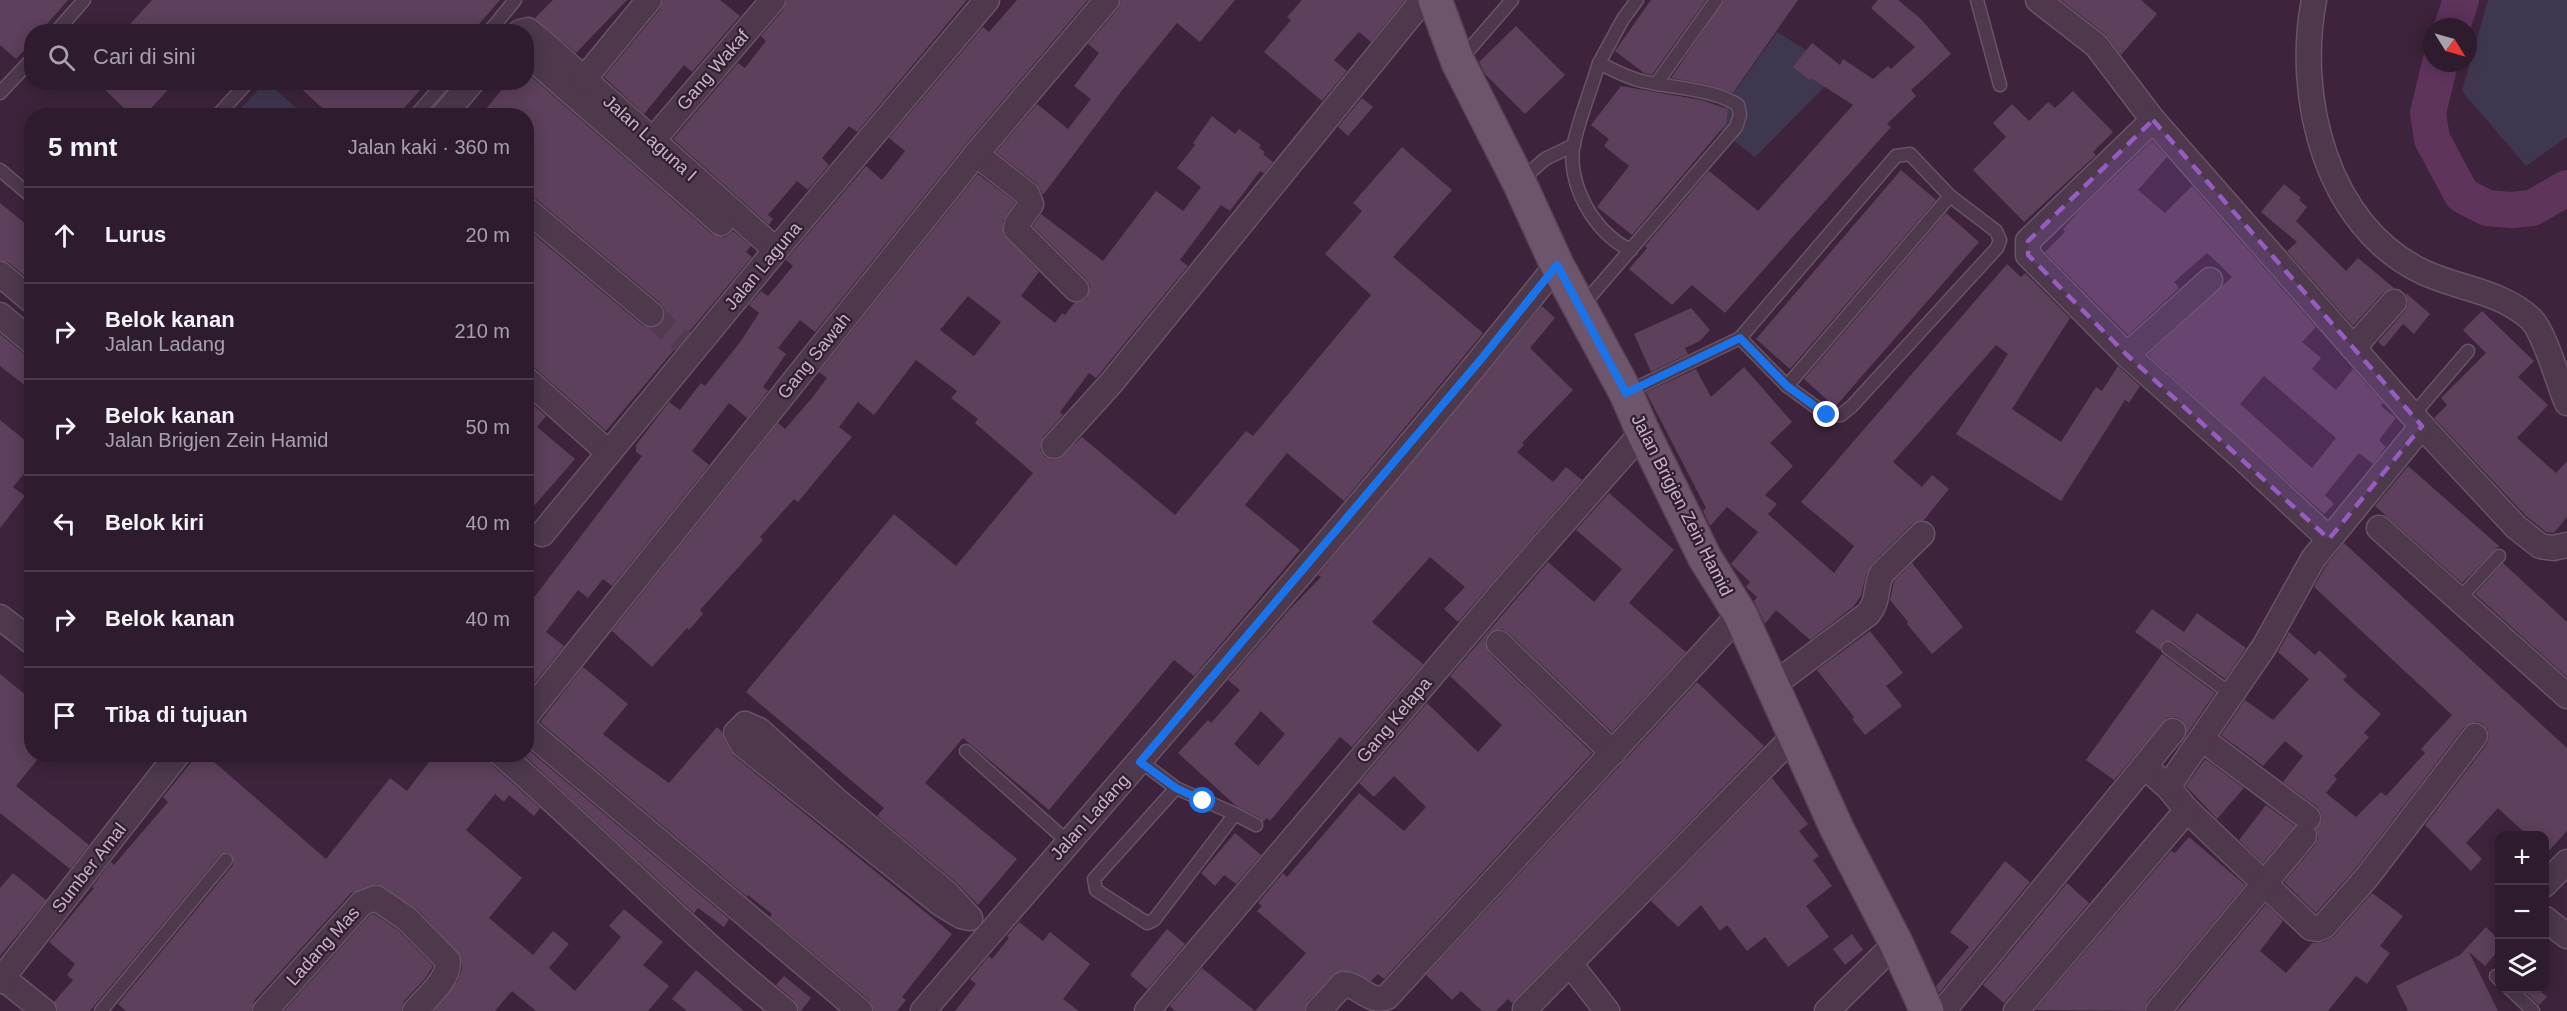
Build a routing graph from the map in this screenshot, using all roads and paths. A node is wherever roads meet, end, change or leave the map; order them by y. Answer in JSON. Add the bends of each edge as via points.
{"nodes":[{"id":1,"x":84,"y":0,"type":"edge"},
{"id":2,"x":515,"y":0,"type":"edge"},
{"id":3,"x":649,"y":0,"type":"edge"},
{"id":4,"x":773,"y":0,"type":"edge"},
{"id":5,"x":987,"y":0,"type":"edge"},
{"id":6,"x":1107,"y":0,"type":"edge"},
{"id":7,"x":1423,"y":0,"type":"edge"},
{"id":8,"x":1435,"y":0,"type":"edge"},
{"id":9,"x":1512,"y":0,"type":"edge"},
{"id":10,"x":1637,"y":0,"type":"edge"},
{"id":11,"x":1716,"y":0,"type":"edge"},
{"id":12,"x":1977,"y":0,"type":"edge"},
{"id":13,"x":2038,"y":0,"type":"edge"},
{"id":14,"x":2314,"y":0,"type":"edge"},
{"id":15,"x":63,"y":24,"type":"edge"},
{"id":16,"x":496,"y":24,"type":"edge"},
{"id":17,"x":534,"y":34,"type":"edge"},
{"id":18,"x":534,"y":48,"type":"edge"},
{"id":19,"x":1458,"y":62,"type":"junction"},
{"id":20,"x":1599,"y":63,"type":"junction"},
{"id":21,"x":24,"y":67,"type":"edge"},
{"id":22,"x":584,"y":78,"type":"junction"},
{"id":23,"x":1656,"y":84,"type":"junction"},
{"id":24,"x":2000,"y":85,"type":"dead end"},
{"id":25,"x":241,"y":90,"type":"edge"},
{"id":26,"x":438,"y":90,"type":"edge"},
{"id":27,"x":465,"y":90,"type":"edge"},
{"id":28,"x":477,"y":90,"type":"edge"},
{"id":29,"x":0,"y":93,"type":"edge"},
{"id":30,"x":225,"y":108,"type":"edge"},
{"id":31,"x":422,"y":108,"type":"edge"},
{"id":32,"x":450,"y":108,"type":"edge"},
{"id":33,"x":463,"y":108,"type":"edge"},
{"id":34,"x":2153,"y":120,"type":"junction"},
{"id":35,"x":653,"y":140,"type":"junction"},
{"id":36,"x":1574,"y":145,"type":"junction"},
{"id":37,"x":976,"y":154,"type":"junction"},
{"id":38,"x":0,"y":170,"type":"edge"},
{"id":39,"x":1519,"y":182,"type":"junction"},
{"id":40,"x":24,"y":190,"type":"edge"},
{"id":41,"x":1950,"y":196,"type":"junction"},
{"id":42,"x":534,"y":216,"type":"edge"},
{"id":43,"x":1631,"y":250,"type":"junction"},
{"id":44,"x":771,"y":256,"type":"junction"},
{"id":45,"x":1557,"y":265,"type":"junction"},
{"id":46,"x":0,"y":274,"type":"edge"},
{"id":47,"x":2211,"y":280,"type":"dead end"},
{"id":48,"x":1076,"y":289,"type":"dead end"},
{"id":49,"x":24,"y":294,"type":"edge"},
{"id":50,"x":2394,"y":302,"type":"dead end"},
{"id":51,"x":1580,"y":308,"type":"junction"},
{"id":52,"x":651,"y":314,"type":"tunnel mouth"},
{"id":53,"x":0,"y":315,"type":"edge"},
{"id":54,"x":24,"y":335,"type":"edge"},
{"id":55,"x":1740,"y":338,"type":"junction"},
{"id":56,"x":2352,"y":348,"type":"junction"},
{"id":57,"x":2468,"y":351,"type":"dead end"},
{"id":58,"x":2127,"y":355,"type":"junction"},
{"id":59,"x":534,"y":386,"type":"edge"},
{"id":60,"x":1787,"y":386,"type":"junction"},
{"id":61,"x":1626,"y":393,"type":"junction"},
{"id":62,"x":2567,"y":403,"type":"edge"},
{"id":63,"x":2417,"y":421,"type":"junction"},
{"id":64,"x":1643,"y":432,"type":"junction"},
{"id":65,"x":1054,"y":447,"type":"dead end"},
{"id":66,"x":609,"y":453,"type":"junction"},
{"id":67,"x":2379,"y":528,"type":"dead end"},
{"id":68,"x":542,"y":534,"type":"dead end"},
{"id":69,"x":1922,"y":534,"type":"dead end"},
{"id":70,"x":2329,"y":539,"type":"junction"},
{"id":71,"x":2567,"y":545,"type":"edge"},
{"id":72,"x":2499,"y":556,"type":"dead end"},
{"id":73,"x":2460,"y":598,"type":"junction"},
{"id":74,"x":1740,"y":614,"type":"junction"},
{"id":75,"x":0,"y":617,"type":"edge"},
{"id":76,"x":24,"y":636,"type":"edge"},
{"id":77,"x":1499,"y":643,"type":"dead end"},
{"id":78,"x":2168,"y":648,"type":"dead end"},
{"id":79,"x":1772,"y":686,"type":"junction"},
{"id":80,"x":2232,"y":695,"type":"junction"},
{"id":81,"x":2567,"y":696,"type":"edge"},
{"id":82,"x":534,"y":706,"type":"edge"},
{"id":83,"x":2173,"y":730,"type":"dead end"},
{"id":84,"x":1795,"y":735,"type":"junction"},
{"id":85,"x":534,"y":736,"type":"edge"},
{"id":86,"x":2475,"y":736,"type":"dead end"},
{"id":87,"x":2202,"y":739,"type":"junction"},
{"id":88,"x":966,"y":751,"type":"dead end"},
{"id":89,"x":1613,"y":753,"type":"junction"},
{"id":90,"x":169,"y":762,"type":"edge"},
{"id":91,"x":510,"y":762,"type":"edge"},
{"id":92,"x":779,"y":762,"type":"dead end"},
{"id":93,"x":1140,"y":762,"type":"junction"},
{"id":94,"x":2145,"y":767,"type":"junction"},
{"id":95,"x":2168,"y":786,"type":"junction"},
{"id":96,"x":1176,"y":788,"type":"junction"},
{"id":97,"x":2187,"y":810,"type":"junction"},
{"id":98,"x":1235,"y":814,"type":"junction"},
{"id":99,"x":1256,"y":825,"type":"dead end"},
{"id":100,"x":1068,"y":842,"type":"junction"},
{"id":101,"x":226,"y":860,"type":"dead end"},
{"id":102,"x":2567,"y":862,"type":"edge"},
{"id":103,"x":2549,"y":880,"type":"edge"},
{"id":104,"x":2266,"y":883,"type":"junction"},
{"id":105,"x":2549,"y":922,"type":"edge"},
{"id":106,"x":990,"y":932,"type":"junction"},
{"id":107,"x":2567,"y":936,"type":"edge"},
{"id":108,"x":1896,"y":943,"type":"junction"},
{"id":109,"x":1571,"y":965,"type":"junction"},
{"id":110,"x":1,"y":980,"type":"edge"},
{"id":111,"x":2514,"y":993,"type":"edge"},
{"id":112,"x":1525,"y":1009,"type":"dead end"},
{"id":113,"x":44,"y":1011,"type":"edge"},
{"id":114,"x":101,"y":1011,"type":"edge"},
{"id":115,"x":265,"y":1011,"type":"edge"},
{"id":116,"x":415,"y":1011,"type":"edge"},
{"id":117,"x":785,"y":1011,"type":"edge"},
{"id":118,"x":860,"y":1011,"type":"edge"},
{"id":119,"x":923,"y":1011,"type":"edge"},
{"id":120,"x":1147,"y":1011,"type":"edge"},
{"id":121,"x":1318,"y":1011,"type":"edge"},
{"id":122,"x":1607,"y":1011,"type":"edge"},
{"id":123,"x":1827,"y":1011,"type":"edge"},
{"id":124,"x":1927,"y":1011,"type":"edge"},
{"id":125,"x":1943,"y":1011,"type":"edge"},
{"id":126,"x":2016,"y":1011,"type":"edge"},
{"id":127,"x":2157,"y":1011,"type":"edge"},
{"id":128,"x":2533,"y":1011,"type":"edge"}],
"edges":[{"from":1,"to":15,"type":"lane"},
{"from":2,"to":16,"type":"lane"},
{"from":3,"to":22,"type":"street"},
{"from":4,"to":35,"type":"street","name":"Gang Wakaf"},
{"from":5,"to":44,"type":"street","name":"Jalan Laguna"},
{"from":6,"to":37,"type":"street","name":"Gang Sawah"},
{"from":7,"to":65,"type":"street","via":[[1112,382]]},
{"from":8,"to":19,"type":"main road","name":"Jalan Brigjen Zein Hamid"},
{"from":9,"to":19,"type":"lane"},
{"from":10,"to":20,"type":"lane"},
{"from":11,"to":23,"type":"lane"},
{"from":12,"to":24,"type":"lane"},
{"from":13,"to":34,"type":"street","via":[[2096,45]]},
{"from":14,"to":62,"type":"street","via":[[2308,71],[2320,143],[2336,184],[2358,218],[2403,260],[2423,272],[2498,297],[2534,322]]},
{"from":17,"to":22,"type":"street","name":"Jalan Laguna I"},
{"from":18,"to":44,"type":"street"},
{"from":19,"to":39,"type":"main road","name":"Jalan Brigjen Zein Hamid"},
{"from":20,"to":23,"type":"lane","via":[[1636,80]]},
{"from":20,"to":36,"type":"lane"},
{"from":21,"to":29,"type":"lane"},
{"from":22,"to":35,"type":"street","name":"Jalan Laguna I"},
{"from":23,"to":43,"type":"lane","via":[[1733,101],[1738,105],[1739,123]]},
{"from":25,"to":30,"type":"lane"},
{"from":26,"to":31,"type":"lane"},
{"from":27,"to":32,"type":"street"},
{"from":28,"to":33,"type":"street"},
{"from":34,"to":56,"type":"street"},
{"from":34,"to":58,"type":"street","via":[[2028,241],[2028,255]]},
{"from":35,"to":44,"type":"street","name":"Jalan Laguna I"},
{"from":36,"to":39,"type":"lane","via":[[1545,159]]},
{"from":36,"to":43,"type":"lane","via":[[1575,172],[1585,205],[1605,234]]},
{"from":37,"to":48,"type":"street","via":[[1027,194],[1031,204],[1016,229]]},
{"from":37,"to":82,"type":"street","name":"Gang Sawah"},
{"from":38,"to":40,"type":"lane"},
{"from":39,"to":45,"type":"main road","name":"Jalan Brigjen Zein Hamid"},
{"from":41,"to":55,"type":"lane","via":[[1910,154],[1896,156]]},
{"from":41,"to":60,"type":"lane"},
{"from":41,"to":60,"type":"lane","via":[[1996,231],[2000,240],[1997,248],[1841,415],[1827,415]]},
{"from":42,"to":52,"type":"street"},
{"from":43,"to":51,"type":"lane"},
{"from":44,"to":66,"type":"street","name":"Jalan Laguna","via":[[688,346]]},
{"from":45,"to":51,"type":"main road","name":"Jalan Brigjen Zein Hamid"},
{"from":45,"to":93,"type":"street","name":"Jalan Ladang"},
{"from":46,"to":49,"type":"street"},
{"from":47,"to":58,"type":"street"},
{"from":50,"to":56,"type":"street"},
{"from":51,"to":61,"type":"main road","name":"Jalan Brigjen Zein Hamid"},
{"from":53,"to":54,"type":"street"},
{"from":55,"to":60,"type":"lane"},
{"from":55,"to":61,"type":"lane"},
{"from":56,"to":63,"type":"street"},
{"from":57,"to":63,"type":"lane"},
{"from":58,"to":70,"type":"street"},
{"from":59,"to":66,"type":"street"},
{"from":61,"to":64,"type":"main road","name":"Jalan Brigjen Zein Hamid"},
{"from":63,"to":70,"type":"street"},
{"from":63,"to":71,"type":"street","via":[[2526,536],[2540,546]]},
{"from":64,"to":74,"type":"main road","name":"Jalan Brigjen Zein Hamid","via":[[1705,558]]},
{"from":64,"to":120,"type":"street","name":"Gang Kelapa"},
{"from":66,"to":68,"type":"street","name":"Jalan Laguna"},
{"from":67,"to":73,"type":"street"},
{"from":69,"to":79,"type":"street","via":[[1882,573],[1878,598],[1868,614]]},
{"from":70,"to":80,"type":"street","via":[[2313,559]]},
{"from":72,"to":73,"type":"lane"},
{"from":73,"to":81,"type":"street"},
{"from":74,"to":79,"type":"main road","name":"Jalan Brigjen Zein Hamid"},
{"from":74,"to":89,"type":"street"},
{"from":75,"to":76,"type":"street"},
{"from":77,"to":89,"type":"street"},
{"from":78,"to":80,"type":"lane"},
{"from":79,"to":84,"type":"main road","name":"Jalan Brigjen Zein Hamid"},
{"from":80,"to":87,"type":"street"},
{"from":83,"to":94,"type":"street"},
{"from":84,"to":108,"type":"main road","name":"Jalan Brigjen Zein Hamid","via":[[1837,829]]},
{"from":84,"to":109,"type":"street"},
{"from":85,"to":118,"type":"street"},
{"from":86,"to":104,"type":"street","via":[[2367,877],[2324,926],[2311,928]]},
{"from":87,"to":95,"type":"street"},
{"from":87,"to":104,"type":"street","via":[[2306,827]]},
{"from":88,"to":100,"type":"lane"},
{"from":89,"to":121,"type":"street","via":[[1387,997],[1375,999],[1343,984]]},
{"from":90,"to":110,"type":"street","name":"Sumber Amal"},
{"from":91,"to":117,"type":"street"},
{"from":92,"to":106,"type":"street","via":[[830,806],[948,894],[970,918]]},
{"from":93,"to":96,"type":"lane"},
{"from":93,"to":100,"type":"street","name":"Jalan Ladang"},
{"from":94,"to":95,"type":"street"},
{"from":94,"to":125,"type":"street"},
{"from":95,"to":97,"type":"street"},
{"from":96,"to":98,"type":"lane"},
{"from":96,"to":98,"type":"lane","via":[[1094,879],[1096,890],[1139,920],[1154,920]]},
{"from":97,"to":104,"type":"street"},
{"from":97,"to":126,"type":"street"},
{"from":98,"to":99,"type":"lane"},
{"from":100,"to":106,"type":"street","name":"Jalan Ladang"},
{"from":101,"to":114,"type":"lane"},
{"from":102,"to":103,"type":"street"},
{"from":104,"to":127,"type":"street"},
{"from":105,"to":107,"type":"street"},
{"from":106,"to":119,"type":"street","name":"Jalan Ladang"},
{"from":108,"to":123,"type":"street"},
{"from":108,"to":124,"type":"main road","name":"Jalan Brigjen Zein Hamid"},
{"from":109,"to":112,"type":"street"},
{"from":109,"to":122,"type":"street"},
{"from":110,"to":113,"type":"street"},
{"from":111,"to":128,"type":"lane"},
{"from":115,"to":116,"type":"street","name":"Ladang Mas","via":[[362,903],[376,898],[407,919],[448,961],[441,980]]}]}
